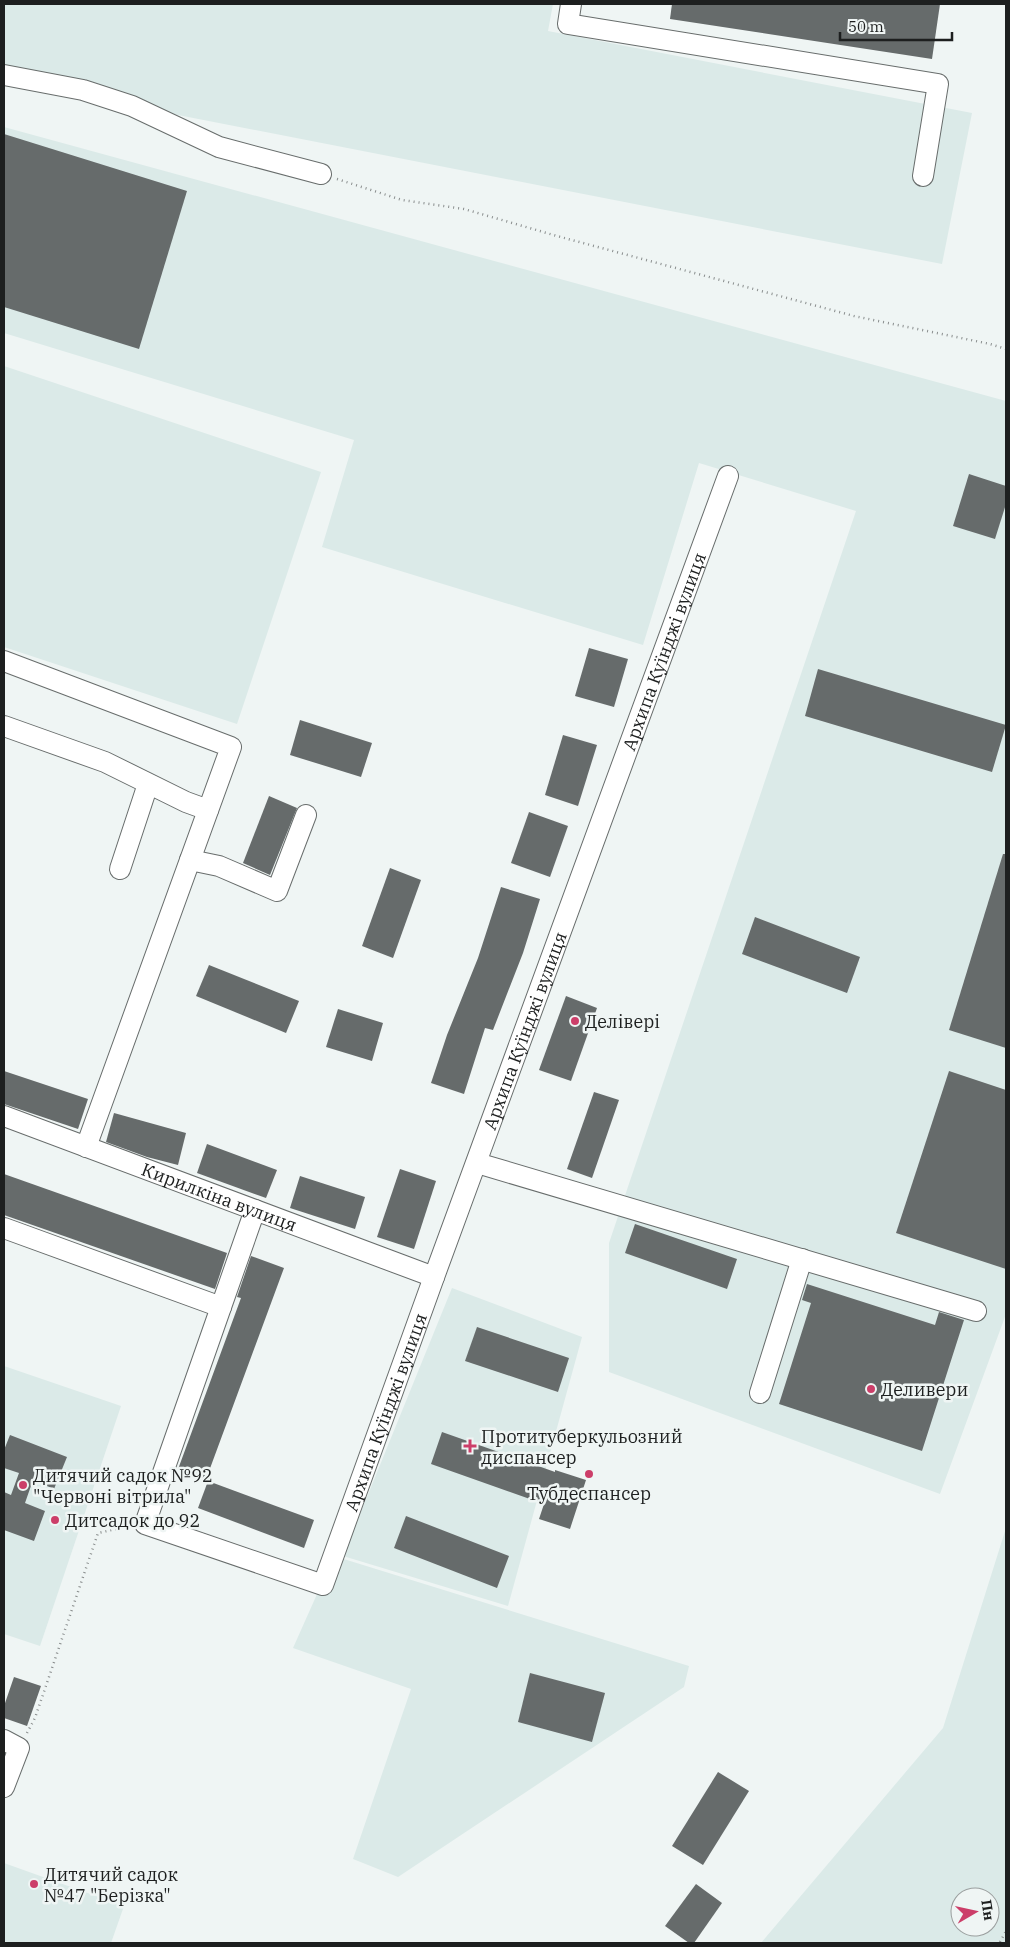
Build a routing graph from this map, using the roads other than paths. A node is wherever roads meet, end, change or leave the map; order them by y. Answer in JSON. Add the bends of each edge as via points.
{"nodes":[{"id":1,"x":571,"y":4,"type":"edge"},
{"id":2,"x":4,"y":75,"type":"edge"},
{"id":3,"x":321,"y":174,"type":"road end"},
{"id":4,"x":923,"y":176,"type":"dead end"},
{"id":5,"x":728,"y":476,"type":"dead end"},
{"id":6,"x":4,"y":661,"type":"edge"},
{"id":7,"x":4,"y":726,"type":"edge"},
{"id":8,"x":148,"y":784,"type":"junction"},
{"id":9,"x":208,"y":810,"type":"junction"},
{"id":10,"x":306,"y":815,"type":"dead end"},
{"id":11,"x":190,"y":860,"type":"junction"},
{"id":12,"x":120,"y":869,"type":"dead end"},
{"id":13,"x":4,"y":1116,"type":"edge"},
{"id":14,"x":86,"y":1147,"type":"junction"},
{"id":15,"x":478,"y":1163,"type":"junction"},
{"id":16,"x":255,"y":1210,"type":"junction"},
{"id":17,"x":4,"y":1228,"type":"edge"},
{"id":18,"x":802,"y":1259,"type":"junction"},
{"id":19,"x":434,"y":1276,"type":"junction"},
{"id":20,"x":221,"y":1307,"type":"junction"},
{"id":21,"x":976,"y":1310,"type":"dead end"},
{"id":22,"x":760,"y":1393,"type":"dead end"},
{"id":23,"x":11,"y":1744,"type":"edge"},
{"id":24,"x":4,"y":1787,"type":"edge"}],
"edges":[{"from":1,"to":4,"type":"street","via":[[568,24],[938,84]]},
{"from":2,"to":3,"type":"street","via":[[83,90],[132,106],[219,147]]},
{"from":5,"to":15,"type":"street","name":"Архипа Куїнджі вулиця"},
{"from":6,"to":9,"type":"street","via":[[231,746]]},
{"from":7,"to":8,"type":"street","via":[[105,762]]},
{"from":8,"to":9,"type":"street"},
{"from":8,"to":12,"type":"street"},
{"from":9,"to":11,"type":"street"},
{"from":10,"to":11,"type":"street","via":[[277,891],[219,866]]},
{"from":11,"to":14,"type":"street"},
{"from":13,"to":14,"type":"street","name":"Кирилкіна вулиця"},
{"from":14,"to":16,"type":"street","name":"Кирилкіна вулиця"},
{"from":15,"to":18,"type":"street"},
{"from":15,"to":19,"type":"street","name":"Архипа Куїнджі вулиця"},
{"from":16,"to":19,"type":"street","name":"Кирилкіна вулиця"},
{"from":16,"to":20,"type":"street"},
{"from":17,"to":20,"type":"street"},
{"from":18,"to":21,"type":"street"},
{"from":18,"to":22,"type":"street"},
{"from":19,"to":20,"type":"street","name":"Архипа Куїнджі вулиця","via":[[324,1585],[146,1524]]},
{"from":23,"to":24,"type":"street"}]}
